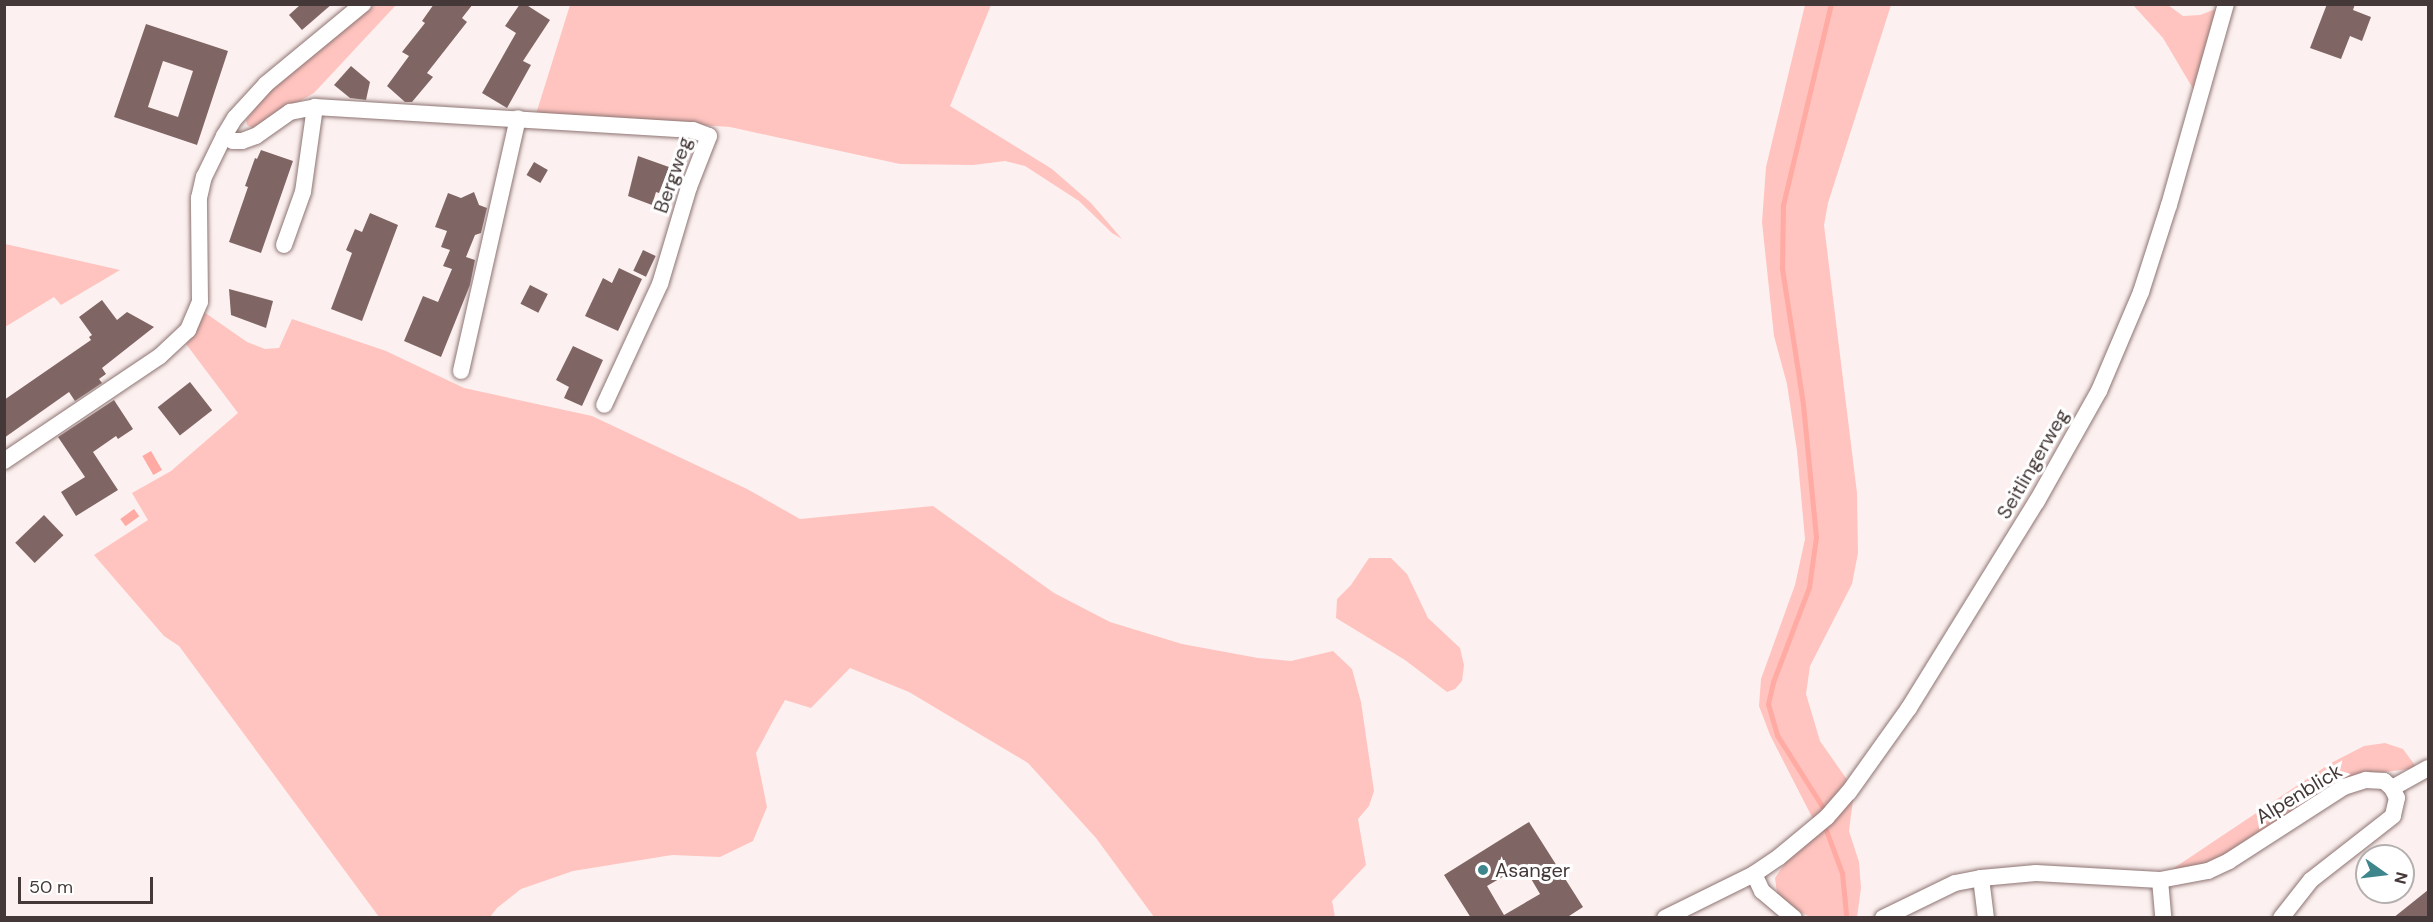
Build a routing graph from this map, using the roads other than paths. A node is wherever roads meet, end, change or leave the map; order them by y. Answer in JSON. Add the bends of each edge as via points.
{"nodes":[{"id":1,"x":363,"y":4,"type":"edge"},
{"id":2,"x":2226,"y":4,"type":"edge"},
{"id":3,"x":315,"y":107,"type":"junction"},
{"id":4,"x":518,"y":118,"type":"junction"},
{"id":5,"x":224,"y":136,"type":"junction"},
{"id":6,"x":285,"y":245,"type":"dead end"},
{"id":7,"x":461,"y":371,"type":"dead end"},
{"id":8,"x":604,"y":405,"type":"dead end"},
{"id":9,"x":4,"y":461,"type":"edge"},
{"id":10,"x":2428,"y":768,"type":"edge"},
{"id":11,"x":2392,"y":788,"type":"junction"},
{"id":12,"x":1754,"y":874,"type":"junction"},
{"id":13,"x":1981,"y":878,"type":"junction"},
{"id":14,"x":2160,"y":880,"type":"junction"},
{"id":15,"x":1665,"y":918,"type":"edge"},
{"id":16,"x":1794,"y":918,"type":"edge"},
{"id":17,"x":1882,"y":918,"type":"edge"},
{"id":18,"x":1986,"y":918,"type":"edge"},
{"id":19,"x":2163,"y":918,"type":"edge"},
{"id":20,"x":2282,"y":918,"type":"edge"}],
"edges":[{"from":1,"to":5,"type":"street","via":[[266,84]]},
{"from":2,"to":12,"type":"street","name":"Seitlingerweg","via":[[2141,292],[2078,432],[1915,698],[1866,769],[1827,817]]},
{"from":3,"to":4,"type":"street","name":"Bergweg"},
{"from":3,"to":5,"type":"street","name":"Bergweg","via":[[290,111],[242,141]]},
{"from":3,"to":6,"type":"street","via":[[303,192]]},
{"from":4,"to":7,"type":"street"},
{"from":4,"to":8,"type":"street","name":"Bergweg","via":[[693,130],[709,136],[660,284]]},
{"from":5,"to":9,"type":"street","via":[[204,177],[199,198],[200,302],[188,330],[159,357]]},
{"from":10,"to":11,"type":"street"},
{"from":11,"to":14,"type":"street","name":"Alpenblick","via":[[2384,781],[2366,780],[2344,788],[2229,861],[2208,871]]},
{"from":11,"to":20,"type":"street","via":[[2397,798],[2393,816],[2311,880]]},
{"from":12,"to":15,"type":"street","name":"Seitlingerweg"},
{"from":12,"to":16,"type":"street","via":[[1762,891]]},
{"from":13,"to":14,"type":"street","name":"Alpenblick","via":[[2036,873]]},
{"from":13,"to":17,"type":"street","name":"Alpenblick","via":[[1955,884]]},
{"from":13,"to":18,"type":"street"},
{"from":14,"to":19,"type":"street"}]}
